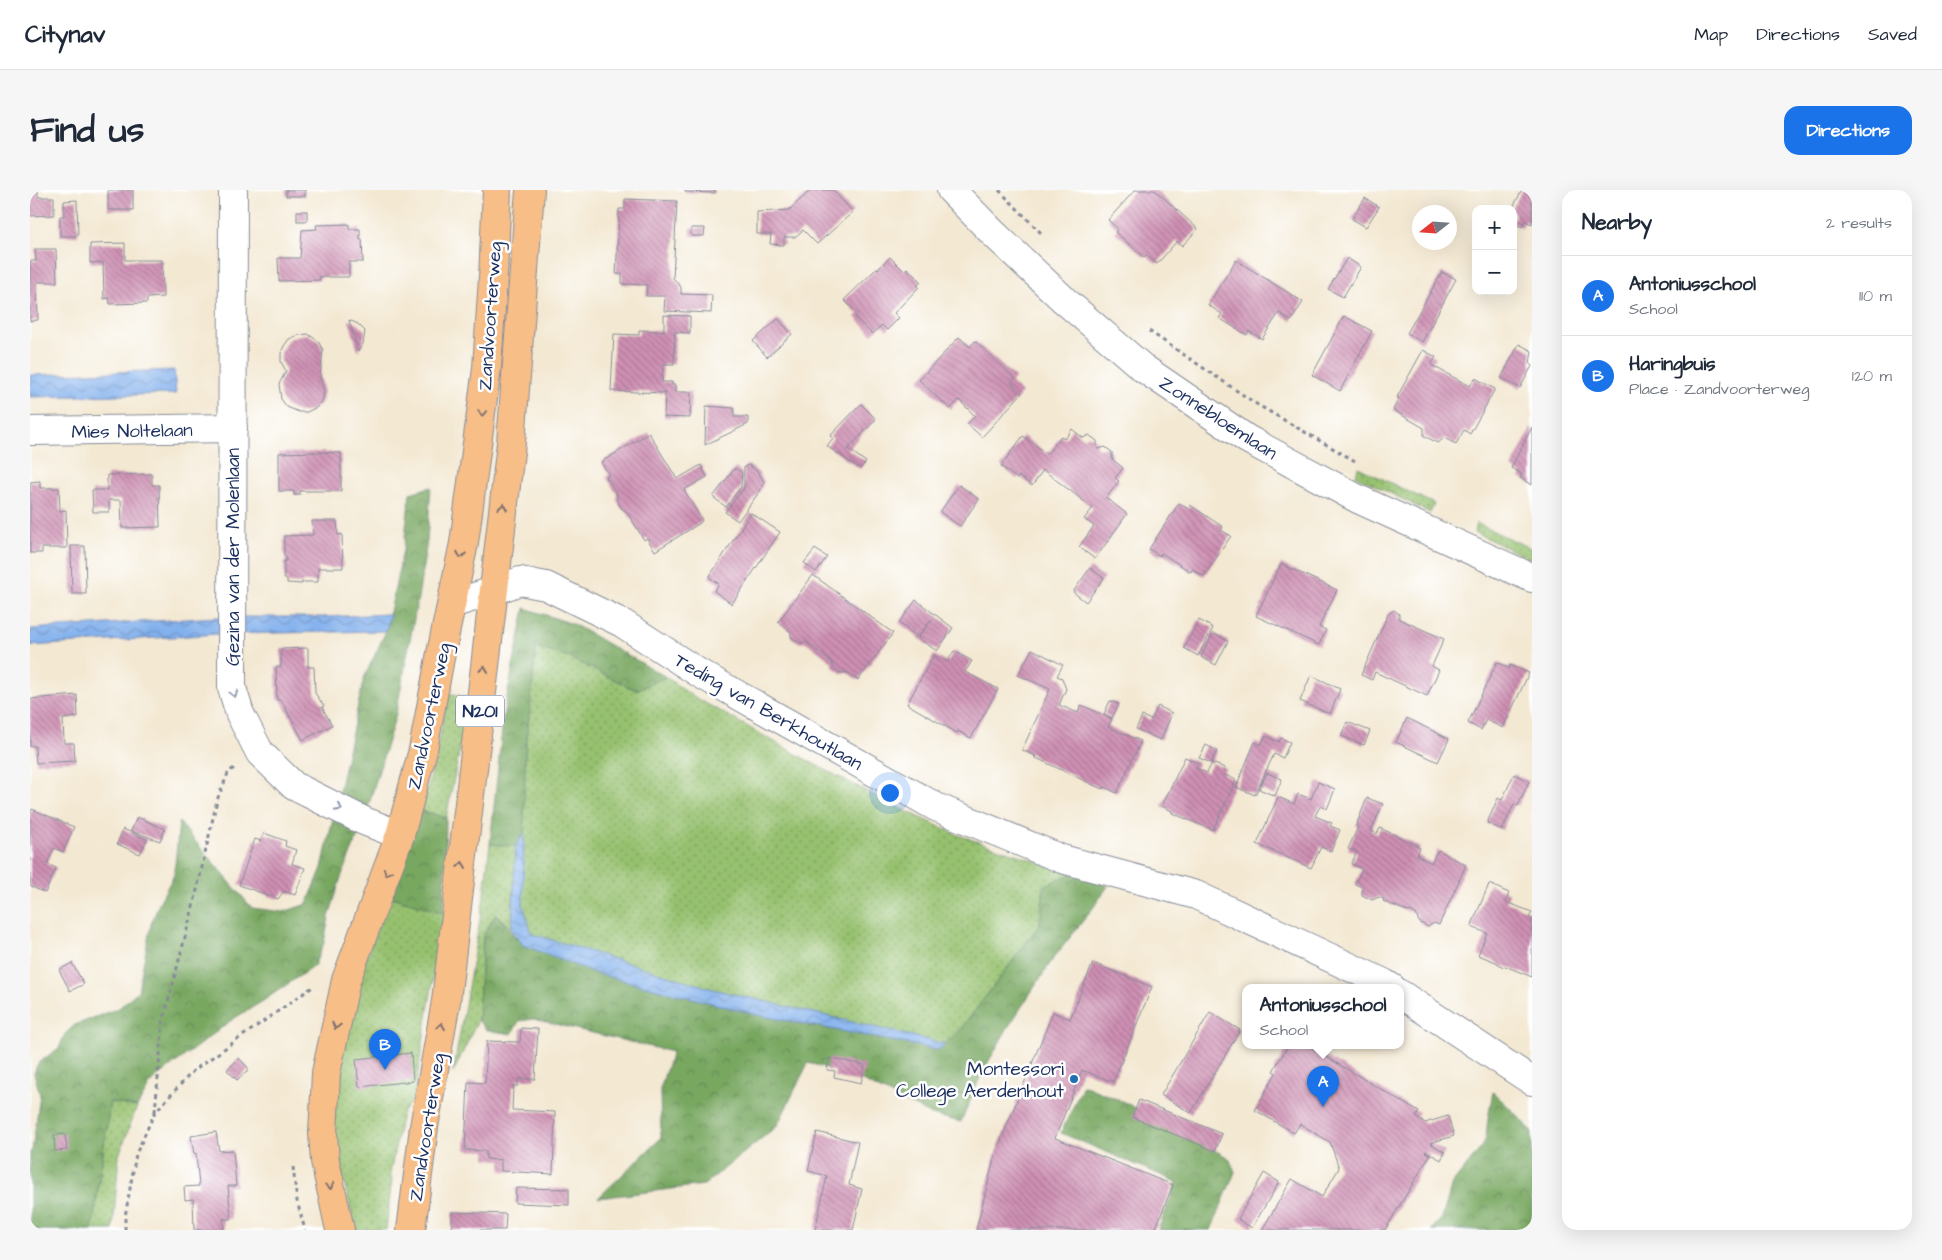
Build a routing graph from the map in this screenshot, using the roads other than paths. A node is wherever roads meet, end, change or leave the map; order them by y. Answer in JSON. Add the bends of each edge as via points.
{"nodes":[{"id":1,"x":232,"y":190,"type":"edge"},
{"id":2,"x":496,"y":190,"type":"edge"},
{"id":3,"x":530,"y":190,"type":"edge"},
{"id":4,"x":951,"y":190,"type":"edge"},
{"id":5,"x":233,"y":428,"type":"junction"},
{"id":6,"x":30,"y":431,"type":"edge"},
{"id":7,"x":1532,"y":578,"type":"edge"},
{"id":8,"x":493,"y":591,"type":"junction"},
{"id":9,"x":452,"y":604,"type":"junction"},
{"id":10,"x":391,"y":831,"type":"junction"},
{"id":11,"x":1385,"y":984,"type":"edge"},
{"id":12,"x":1404,"y":997,"type":"edge"},
{"id":13,"x":1532,"y":1081,"type":"edge"},
{"id":14,"x":340,"y":1230,"type":"edge"},
{"id":15,"x":411,"y":1230,"type":"edge"}],
"edges":[{"from":1,"to":5,"type":"street","name":"Gezina van der Molenlaan"},
{"from":2,"to":9,"type":"main road","name":"Zandvoorterweg","number":"N201","one_way":true,"via":[[487,368],[465,534]]},
{"from":8,"to":3,"type":"main road","name":"Zandvoorterweg","number":"N201","one_way":true,"via":[[511,443]]},
{"from":4,"to":7,"type":"street","name":"Zonnebloemlaan","via":[[1064,300],[1143,368],[1247,438],[1358,499]]},
{"from":5,"to":6,"type":"street","name":"Mies Noltelaan"},
{"from":5,"to":10,"type":"street","name":"Gezina van der Molenlaan","one_way":true,"via":[[230,646],[232,688],[240,714],[260,753],[294,786]]},
{"from":8,"to":9,"type":"street","name":"Teding van Berkhoutlaan"},
{"from":8,"to":11,"type":"street","name":"Teding van Berkhoutlaan","via":[[520,581],[546,586],[622,623],[699,673],[936,807],[1062,858],[1196,895]]},
{"from":15,"to":8,"type":"main road","name":"Zandvoorterweg","number":"N201","one_way":true,"via":[[424,1127],[446,1001]]},
{"from":9,"to":10,"type":"main road","name":"Zandvoorterweg","number":"N201","via":[[423,750]]},
{"from":10,"to":14,"type":"main road","name":"Zandvoorterweg","number":"N201","one_way":true,"via":[[346,980],[326,1073],[325,1160]]},
{"from":12,"to":13,"type":"street"}]}
